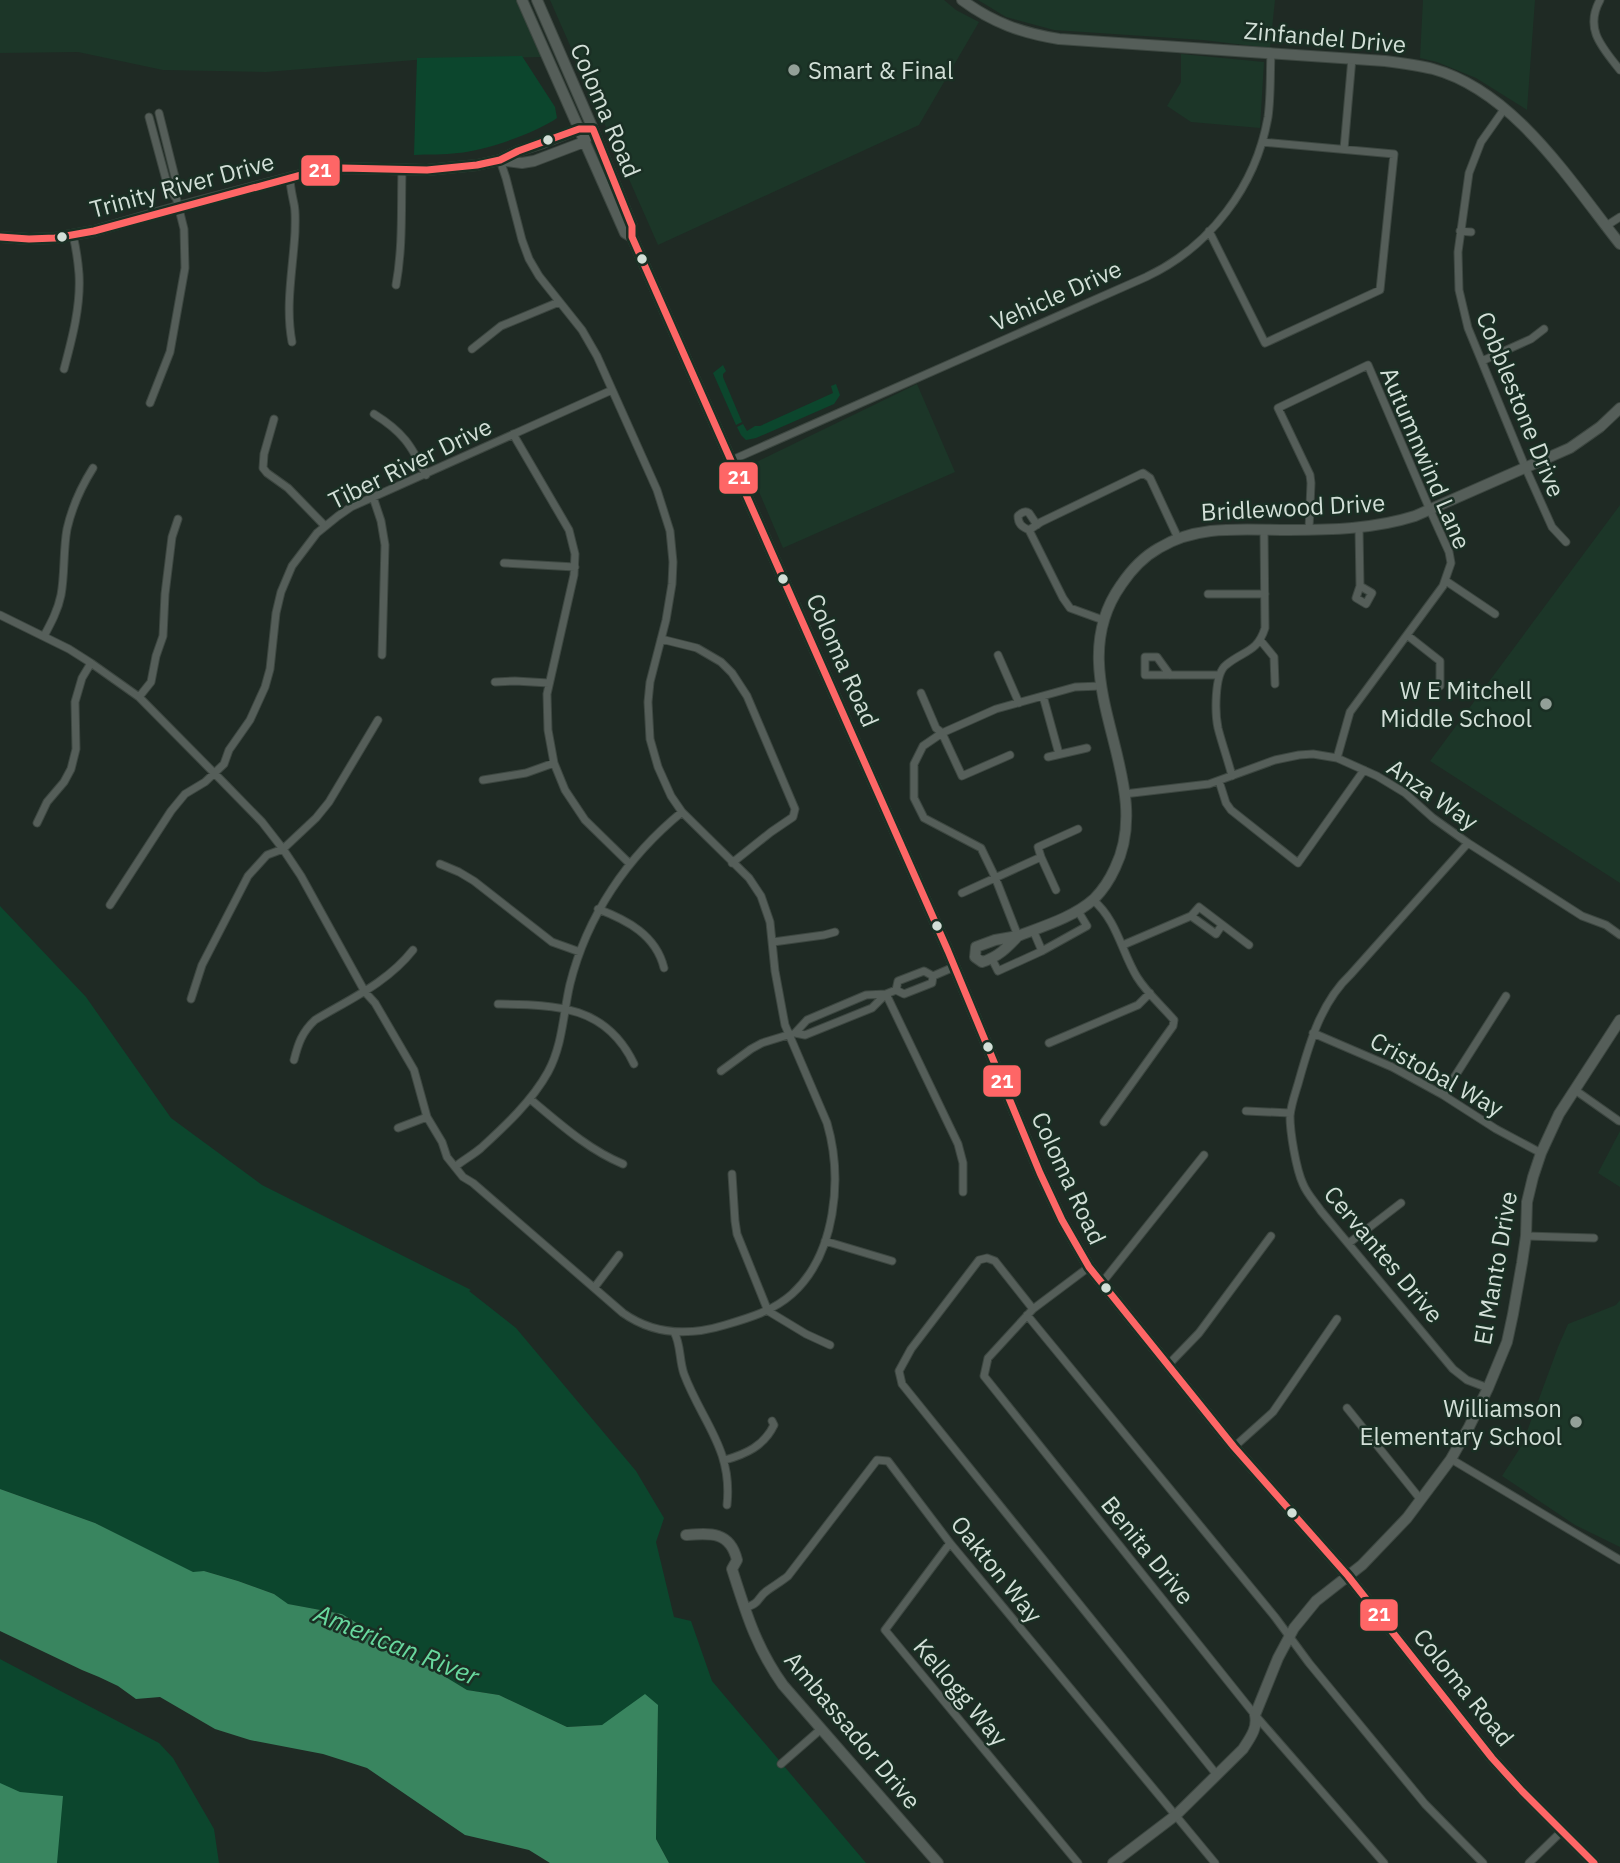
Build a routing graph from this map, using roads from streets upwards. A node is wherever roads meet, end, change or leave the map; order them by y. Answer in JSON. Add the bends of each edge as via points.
{"nodes":[{"id":1,"x":522,"y":0,"type":"edge"},
{"id":2,"x":537,"y":0,"type":"edge"},
{"id":3,"x":962,"y":0,"type":"edge"},
{"id":4,"x":1600,"y":0,"type":"edge"},
{"id":5,"x":1271,"y":52,"type":"junction"},
{"id":6,"x":1352,"y":58,"type":"junction"},
{"id":7,"x":1620,"y":70,"type":"edge"},
{"id":8,"x":1505,"y":108,"type":"junction"},
{"id":9,"x":159,"y":113,"type":"dead end"},
{"id":10,"x":149,"y":117,"type":"dead end"},
{"id":11,"x":579,"y":129,"type":"junction"},
{"id":12,"x":593,"y":129,"type":"junction"},
{"id":13,"x":584,"y":142,"type":"junction"},
{"id":14,"x":1262,"y":142,"type":"junction"},
{"id":15,"x":1344,"y":149,"type":"junction"},
{"id":16,"x":500,"y":160,"type":"junction"},
{"id":17,"x":402,"y":170,"type":"junction"},
{"id":18,"x":290,"y":177,"type":"junction"},
{"id":19,"x":177,"y":202,"type":"junction"},
{"id":20,"x":1620,"y":217,"type":"edge"},
{"id":21,"x":1606,"y":226,"type":"junction"},
{"id":22,"x":1209,"y":231,"type":"junction"},
{"id":23,"x":1460,"y":231,"type":"junction"},
{"id":24,"x":1471,"y":233,"type":"dead end"},
{"id":25,"x":73,"y":235,"type":"junction"},
{"id":26,"x":0,"y":237,"type":"edge"},
{"id":27,"x":632,"y":237,"type":"junction"},
{"id":28,"x":1620,"y":244,"type":"edge"},
{"id":29,"x":396,"y":285,"type":"dead end"},
{"id":30,"x":559,"y":302,"type":"junction"},
{"id":31,"x":1544,"y":329,"type":"dead end"},
{"id":32,"x":292,"y":342,"type":"dead end"},
{"id":33,"x":472,"y":349,"type":"dead end"},
{"id":34,"x":1482,"y":361,"type":"junction"},
{"id":35,"x":64,"y":369,"type":"dead end"},
{"id":36,"x":612,"y":390,"type":"junction"},
{"id":37,"x":150,"y":403,"type":"dead end"},
{"id":38,"x":1620,"y":408,"type":"edge"},
{"id":39,"x":374,"y":414,"type":"dead end"},
{"id":40,"x":274,"y":419,"type":"dead end"},
{"id":41,"x":513,"y":434,"type":"junction"},
{"id":42,"x":732,"y":460,"type":"junction"},
{"id":43,"x":93,"y":468,"type":"dead end"},
{"id":44,"x":1526,"y":469,"type":"junction"},
{"id":45,"x":426,"y":475,"type":"junction"},
{"id":46,"x":373,"y":497,"type":"junction"},
{"id":47,"x":1430,"y":510,"type":"junction"},
{"id":48,"x":177,"y":519,"type":"dead end"},
{"id":49,"x":1037,"y":525,"type":"junction"},
{"id":50,"x":325,"y":526,"type":"junction"},
{"id":51,"x":1359,"y":528,"type":"junction"},
{"id":52,"x":1264,"y":529,"type":"junction"},
{"id":53,"x":1309,"y":529,"type":"junction"},
{"id":54,"x":1029,"y":530,"type":"junction"},
{"id":55,"x":1178,"y":538,"type":"junction"},
{"id":56,"x":1566,"y":542,"type":"dead end"},
{"id":57,"x":504,"y":563,"type":"dead end"},
{"id":58,"x":575,"y":567,"type":"junction"},
{"id":59,"x":1446,"y":581,"type":"junction"},
{"id":60,"x":1360,"y":586,"type":"dead end"},
{"id":61,"x":1208,"y":593,"type":"dead end"},
{"id":62,"x":1265,"y":594,"type":"junction"},
{"id":63,"x":1495,"y":614,"type":"dead end"},
{"id":64,"x":0,"y":615,"type":"edge"},
{"id":65,"x":1103,"y":620,"type":"junction"},
{"id":66,"x":1407,"y":635,"type":"junction"},
{"id":67,"x":44,"y":636,"type":"junction"},
{"id":68,"x":661,"y":639,"type":"junction"},
{"id":69,"x":1261,"y":640,"type":"junction"},
{"id":70,"x":382,"y":655,"type":"dead end"},
{"id":71,"x":998,"y":655,"type":"dead end"},
{"id":72,"x":91,"y":663,"type":"junction"},
{"id":73,"x":1170,"y":675,"type":"dead end"},
{"id":74,"x":1219,"y":675,"type":"junction"},
{"id":75,"x":495,"y":682,"type":"dead end"},
{"id":76,"x":549,"y":683,"type":"junction"},
{"id":77,"x":1275,"y":684,"type":"dead end"},
{"id":78,"x":1101,"y":686,"type":"junction"},
{"id":79,"x":1440,"y":686,"type":"dead end"},
{"id":80,"x":921,"y":693,"type":"dead end"},
{"id":81,"x":1043,"y":696,"type":"junction"},
{"id":82,"x":139,"y":697,"type":"junction"},
{"id":83,"x":1019,"y":704,"type":"junction"},
{"id":84,"x":378,"y":720,"type":"dead end"},
{"id":85,"x":942,"y":733,"type":"junction"},
{"id":86,"x":1087,"y":748,"type":"dead end"},
{"id":87,"x":1059,"y":754,"type":"junction"},
{"id":88,"x":1010,"y":755,"type":"dead end"},
{"id":89,"x":1048,"y":757,"type":"dead end"},
{"id":90,"x":1337,"y":758,"type":"junction"},
{"id":91,"x":554,"y":763,"type":"junction"},
{"id":92,"x":1364,"y":770,"type":"junction"},
{"id":93,"x":214,"y":774,"type":"junction"},
{"id":94,"x":1232,"y":776,"type":"junction"},
{"id":95,"x":484,"y":780,"type":"dead end"},
{"id":96,"x":1219,"y":781,"type":"junction"},
{"id":97,"x":1124,"y":794,"type":"junction"},
{"id":98,"x":681,"y":812,"type":"junction"},
{"id":99,"x":37,"y":823,"type":"dead end"},
{"id":100,"x":1078,"y":829,"type":"dead end"},
{"id":101,"x":1468,"y":843,"type":"junction"},
{"id":102,"x":283,"y":849,"type":"junction"},
{"id":103,"x":1041,"y":857,"type":"junction"},
{"id":104,"x":732,"y":863,"type":"junction"},
{"id":105,"x":440,"y":864,"type":"dead end"},
{"id":106,"x":630,"y":864,"type":"junction"},
{"id":107,"x":995,"y":877,"type":"junction"},
{"id":108,"x":1056,"y":890,"type":"dead end"},
{"id":109,"x":962,"y":893,"type":"dead end"},
{"id":110,"x":1093,"y":900,"type":"junction"},
{"id":111,"x":110,"y":905,"type":"dead end"},
{"id":112,"x":598,"y":909,"type":"junction"},
{"id":113,"x":1078,"y":911,"type":"junction"},
{"id":114,"x":1033,"y":930,"type":"junction"},
{"id":115,"x":835,"y":932,"type":"dead end"},
{"id":116,"x":1620,"y":935,"type":"edge"},
{"id":117,"x":1018,"y":936,"type":"junction"},
{"id":118,"x":773,"y":942,"type":"junction"},
{"id":119,"x":1124,"y":945,"type":"junction"},
{"id":120,"x":1249,"y":945,"type":"dead end"},
{"id":121,"x":413,"y":950,"type":"dead end"},
{"id":122,"x":1042,"y":951,"type":"junction"},
{"id":123,"x":580,"y":952,"type":"junction"},
{"id":124,"x":975,"y":957,"type":"junction"},
{"id":125,"x":992,"y":959,"type":"junction"},
{"id":126,"x":954,"y":967,"type":"junction"},
{"id":127,"x":664,"y":968,"type":"dead end"},
{"id":128,"x":933,"y":976,"type":"junction"},
{"id":129,"x":895,"y":990,"type":"junction"},
{"id":130,"x":365,"y":992,"type":"junction"},
{"id":131,"x":1150,"y":993,"type":"junction"},
{"id":132,"x":886,"y":994,"type":"junction"},
{"id":133,"x":1506,"y":996,"type":"dead end"},
{"id":134,"x":191,"y":999,"type":"dead end"},
{"id":135,"x":498,"y":1004,"type":"dead end"},
{"id":136,"x":565,"y":1009,"type":"junction"},
{"id":137,"x":1620,"y":1020,"type":"edge"},
{"id":138,"x":1313,"y":1033,"type":"junction"},
{"id":139,"x":792,"y":1034,"type":"junction"},
{"id":140,"x":1049,"y":1043,"type":"dead end"},
{"id":141,"x":294,"y":1060,"type":"dead end"},
{"id":142,"x":634,"y":1064,"type":"dead end"},
{"id":143,"x":722,"y":1070,"type":"dead end"},
{"id":144,"x":1575,"y":1090,"type":"junction"},
{"id":145,"x":1443,"y":1095,"type":"junction"},
{"id":146,"x":530,"y":1099,"type":"junction"},
{"id":147,"x":1246,"y":1111,"type":"dead end"},
{"id":148,"x":1290,"y":1114,"type":"junction"},
{"id":149,"x":427,"y":1117,"type":"junction"},
{"id":150,"x":1619,"y":1121,"type":"edge"},
{"id":151,"x":1104,"y":1122,"type":"dead end"},
{"id":152,"x":398,"y":1128,"type":"dead end"},
{"id":153,"x":1541,"y":1153,"type":"junction"},
{"id":154,"x":1204,"y":1155,"type":"dead end"},
{"id":155,"x":623,"y":1164,"type":"dead end"},
{"id":156,"x":455,"y":1167,"type":"junction"},
{"id":157,"x":732,"y":1174,"type":"dead end"},
{"id":158,"x":963,"y":1192,"type":"dead end"},
{"id":159,"x":1401,"y":1203,"type":"dead end"},
{"id":160,"x":1271,"y":1236,"type":"dead end"},
{"id":161,"x":1525,"y":1236,"type":"junction"},
{"id":162,"x":1594,"y":1238,"type":"dead end"},
{"id":163,"x":825,"y":1241,"type":"junction"},
{"id":164,"x":1349,"y":1243,"type":"junction"},
{"id":165,"x":619,"y":1255,"type":"dead end"},
{"id":166,"x":892,"y":1261,"type":"dead end"},
{"id":167,"x":1088,"y":1267,"type":"junction"},
{"id":168,"x":1101,"y":1284,"type":"junction"},
{"id":169,"x":594,"y":1288,"type":"junction"},
{"id":170,"x":768,"y":1311,"type":"junction"},
{"id":171,"x":1030,"y":1312,"type":"junction"},
{"id":172,"x":1337,"y":1319,"type":"dead end"},
{"id":173,"x":674,"y":1332,"type":"junction"},
{"id":174,"x":830,"y":1345,"type":"dead end"},
{"id":175,"x":1169,"y":1364,"type":"junction"},
{"id":176,"x":1488,"y":1388,"type":"junction"},
{"id":177,"x":1347,"y":1408,"type":"dead end"},
{"id":178,"x":772,"y":1421,"type":"dead end"},
{"id":179,"x":1234,"y":1447,"type":"junction"},
{"id":180,"x":1451,"y":1459,"type":"junction"},
{"id":181,"x":725,"y":1460,"type":"junction"},
{"id":182,"x":1421,"y":1500,"type":"junction"},
{"id":183,"x":727,"y":1505,"type":"dead end"},
{"id":184,"x":686,"y":1535,"type":"dead end"},
{"id":185,"x":950,"y":1543,"type":"junction"},
{"id":186,"x":1620,"y":1560,"type":"edge"},
{"id":187,"x":1348,"y":1576,"type":"junction"},
{"id":188,"x":744,"y":1608,"type":"junction"},
{"id":189,"x":1289,"y":1636,"type":"junction"},
{"id":190,"x":1255,"y":1715,"type":"junction"},
{"id":191,"x":821,"y":1729,"type":"junction"},
{"id":192,"x":781,"y":1764,"type":"dead end"},
{"id":193,"x":1217,"y":1775,"type":"junction"},
{"id":194,"x":1176,"y":1815,"type":"junction"},
{"id":195,"x":1562,"y":1831,"type":"junction"},
{"id":196,"x":938,"y":1863,"type":"edge"},
{"id":197,"x":1078,"y":1863,"type":"edge"},
{"id":198,"x":1113,"y":1863,"type":"edge"},
{"id":199,"x":1215,"y":1863,"type":"edge"},
{"id":200,"x":1384,"y":1863,"type":"edge"},
{"id":201,"x":1483,"y":1863,"type":"edge"},
{"id":202,"x":1530,"y":1863,"type":"edge"},
{"id":203,"x":1594,"y":1863,"type":"edge"}],
"edges":[{"from":1,"to":11,"type":"street","name":"Coloma Road"},
{"from":2,"to":12,"type":"street","name":"Coloma Road"},
{"from":3,"to":5,"type":"street","name":"Zinfandel Drive","via":[[1029,34]]},
{"from":4,"to":7,"type":"street","via":[[1593,19],[1596,35]]},
{"from":5,"to":6,"type":"street","name":"Zinfandel Drive"},
{"from":5,"to":14,"type":"street","name":"Vehicle Drive"},
{"from":6,"to":8,"type":"street","name":"Zinfandel Drive","via":[[1435,69]]},
{"from":6,"to":15,"type":"street"},
{"from":8,"to":21,"type":"street","name":"Zinfandel Drive"},
{"from":8,"to":23,"type":"street","name":"Cobblestone Drive","via":[[1474,157]]},
{"from":9,"to":19,"type":"street"},
{"from":10,"to":19,"type":"street","via":[[168,187]]},
{"from":11,"to":12,"type":"street","name":"Trinity River Drive"},
{"from":11,"to":13,"type":"street","name":"Coloma Road"},
{"from":11,"to":16,"type":"street","name":"Trinity River Drive"},
{"from":12,"to":13,"type":"street"},
{"from":12,"to":27,"type":"street","name":"Coloma Road","via":[[632,226]]},
{"from":13,"to":16,"type":"street","name":"Trinity River Drive","via":[[534,161]]},
{"from":13,"to":27,"type":"street","name":"Coloma Road","via":[[625,233]]},
{"from":14,"to":15,"type":"street"},
{"from":14,"to":22,"type":"street","name":"Vehicle Drive","via":[[1240,192]]},
{"from":15,"to":22,"type":"street","via":[[1394,154],[1380,290],[1265,343]]},
{"from":16,"to":17,"type":"street","name":"Trinity River Drive","via":[[447,169]]},
{"from":16,"to":30,"type":"street","via":[[522,240],[539,276]]},
{"from":17,"to":18,"type":"street","name":"Trinity River Drive","via":[[342,168]]},
{"from":17,"to":29,"type":"street"},
{"from":18,"to":19,"type":"street","name":"Trinity River Drive"},
{"from":18,"to":32,"type":"street","via":[[295,207],[288,304]]},
{"from":19,"to":25,"type":"street","name":"Trinity River Drive"},
{"from":19,"to":37,"type":"street","via":[[186,268],[170,352]]},
{"from":20,"to":21,"type":"street"},
{"from":21,"to":28,"type":"street","name":"Zinfandel Drive"},
{"from":22,"to":42,"type":"street","name":"Vehicle Drive","via":[[1151,275]]},
{"from":23,"to":24,"type":"street"},
{"from":23,"to":34,"type":"street","name":"Cobblestone Drive","via":[[1459,290]]},
{"from":25,"to":26,"type":"street","name":"Trinity River Drive"},
{"from":25,"to":35,"type":"street","via":[[79,299]]},
{"from":27,"to":42,"type":"street","name":"Coloma Road"},
{"from":30,"to":33,"type":"street","via":[[501,326]]},
{"from":30,"to":36,"type":"street","via":[[590,343]]},
{"from":31,"to":34,"type":"street"},
{"from":34,"to":44,"type":"street","name":"Cobblestone Drive"},
{"from":36,"to":41,"type":"street","name":"Tiber River Drive"},
{"from":36,"to":68,"type":"street","via":[[657,490],[670,531],[672,584]]},
{"from":38,"to":44,"type":"street","name":"Bridlewood Drive","via":[[1587,437]]},
{"from":39,"to":45,"type":"street","via":[[407,440]]},
{"from":40,"to":50,"type":"street","via":[[264,468]]},
{"from":41,"to":45,"type":"street","name":"Tiber River Drive"},
{"from":41,"to":58,"type":"street","via":[[569,530]]},
{"from":42,"to":126,"type":"street","name":"Coloma Road"},
{"from":43,"to":67,"type":"street","via":[[72,513],[61,596]]},
{"from":44,"to":47,"type":"street","name":"Bridlewood Drive"},
{"from":44,"to":56,"type":"street","name":"Cobblestone Drive","via":[[1552,527]]},
{"from":45,"to":46,"type":"street","name":"Tiber River Drive"},
{"from":46,"to":50,"type":"street","name":"Tiber River Drive"},
{"from":46,"to":70,"type":"street","via":[[385,545]]},
{"from":47,"to":51,"type":"street","name":"Bridlewood Drive"},
{"from":47,"to":53,"type":"street","name":"Autumnwind Lane","via":[[1368,365],[1278,408],[1310,475]]},
{"from":47,"to":59,"type":"street","name":"Autumnwind Lane","via":[[1449,552]]},
{"from":48,"to":82,"type":"street","via":[[163,636],[151,682]]},
{"from":49,"to":54,"type":"street"},
{"from":49,"to":54,"type":"street","via":[[1029,513],[1021,513],[1019,523]]},
{"from":49,"to":55,"type":"street","via":[[1143,473],[1150,478]]},
{"from":50,"to":93,"type":"street","name":"Tiber River Drive","via":[[301,552],[286,579],[262,695]]},
{"from":51,"to":53,"type":"street","name":"Bridlewood Drive"},
{"from":51,"to":60,"type":"street"},
{"from":52,"to":53,"type":"street","name":"Bridlewood Drive"},
{"from":52,"to":55,"type":"street","name":"Bridlewood Drive","via":[[1212,530]]},
{"from":52,"to":62,"type":"street"},
{"from":54,"to":65,"type":"street","via":[[1070,608]]},
{"from":55,"to":65,"type":"street","name":"Bridlewood Drive","via":[[1157,548],[1132,570]]},
{"from":57,"to":58,"type":"street"},
{"from":58,"to":76,"type":"street"},
{"from":59,"to":63,"type":"street"},
{"from":59,"to":66,"type":"street","name":"Autumnwind Lane"},
{"from":61,"to":62,"type":"street"},
{"from":62,"to":69,"type":"street"},
{"from":64,"to":67,"type":"street"},
{"from":65,"to":78,"type":"street","name":"Bridlewood Drive","via":[[1098,658]]},
{"from":66,"to":79,"type":"street","via":[[1440,661]]},
{"from":66,"to":90,"type":"street","name":"Autumnwind Lane","via":[[1350,712]]},
{"from":67,"to":72,"type":"street"},
{"from":68,"to":98,"type":"street","via":[[650,682],[650,739],[664,782]]},
{"from":68,"to":104,"type":"street","via":[[697,648],[732,673],[747,696],[796,808],[793,817]]},
{"from":69,"to":74,"type":"street"},
{"from":69,"to":77,"type":"street","via":[[1274,657]]},
{"from":71,"to":83,"type":"street"},
{"from":72,"to":82,"type":"street"},
{"from":72,"to":99,"type":"street","via":[[75,702],[76,749],[71,769]]},
{"from":73,"to":74,"type":"street"},
{"from":74,"to":94,"type":"street","via":[[1218,726]]},
{"from":75,"to":76,"type":"street"},
{"from":76,"to":91,"type":"street","via":[[548,730]]},
{"from":78,"to":81,"type":"street"},
{"from":78,"to":97,"type":"street","name":"Bridlewood Drive"},
{"from":80,"to":85,"type":"street"},
{"from":81,"to":83,"type":"street"},
{"from":81,"to":87,"type":"street"},
{"from":82,"to":93,"type":"street"},
{"from":83,"to":85,"type":"street"},
{"from":84,"to":102,"type":"street","via":[[325,807]]},
{"from":85,"to":88,"type":"street","via":[[962,776]]},
{"from":85,"to":107,"type":"street","via":[[923,746],[914,764],[914,798],[924,818],[981,848]]},
{"from":86,"to":87,"type":"street"},
{"from":87,"to":89,"type":"street"},
{"from":90,"to":92,"type":"street","name":"Anza Way"},
{"from":90,"to":94,"type":"street","name":"Anza Way","via":[[1299,755]]},
{"from":91,"to":95,"type":"street"},
{"from":91,"to":106,"type":"street","via":[[585,820]]},
{"from":92,"to":96,"type":"street","via":[[1298,863],[1231,810]]},
{"from":92,"to":101,"type":"street","name":"Anza Way","via":[[1405,793]]},
{"from":93,"to":102,"type":"street"},
{"from":93,"to":111,"type":"street","via":[[185,794]]},
{"from":94,"to":96,"type":"street","name":"Anza Way"},
{"from":96,"to":97,"type":"street","name":"Anza Way"},
{"from":97,"to":110,"type":"street","name":"Bridlewood Drive","via":[[1125,843],[1111,878]]},
{"from":98,"to":104,"type":"street"},
{"from":98,"to":106,"type":"street"},
{"from":100,"to":103,"type":"street","via":[[1038,847]]},
{"from":101,"to":116,"type":"street","name":"Anza Way"},
{"from":101,"to":138,"type":"street","name":"Cervantes Drive","via":[[1340,984]]},
{"from":102,"to":130,"type":"street"},
{"from":102,"to":134,"type":"street","via":[[267,855],[248,876],[202,965]]},
{"from":103,"to":107,"type":"street"},
{"from":103,"to":108,"type":"street"},
{"from":104,"to":118,"type":"street","via":[[761,896]]},
{"from":105,"to":123,"type":"street","via":[[474,881],[552,942]]},
{"from":106,"to":112,"type":"street"},
{"from":107,"to":109,"type":"street"},
{"from":107,"to":117,"type":"street"},
{"from":110,"to":113,"type":"street","name":"Bridlewood Drive"},
{"from":110,"to":119,"type":"street"},
{"from":112,"to":123,"type":"street"},
{"from":112,"to":127,"type":"street","via":[[648,937]]},
{"from":113,"to":114,"type":"street","name":"Bridlewood Drive"},
{"from":113,"to":122,"type":"street","via":[[1087,926]]},
{"from":114,"to":117,"type":"street","name":"Bridlewood Drive"},
{"from":114,"to":122,"type":"street"},
{"from":115,"to":118,"type":"street"},
{"from":117,"to":124,"type":"street","name":"Bridlewood Drive","via":[[976,947]]},
{"from":117,"to":125,"type":"street","name":"Bridlewood Drive"},
{"from":118,"to":139,"type":"street","via":[[778,989]]},
{"from":119,"to":120,"type":"street","via":[[1191,916],[1199,907]]},
{"from":119,"to":131,"type":"street","via":[[1137,977]]},
{"from":121,"to":130,"type":"street","via":[[392,974]]},
{"from":122,"to":125,"type":"street","via":[[998,971]]},
{"from":123,"to":136,"type":"street"},
{"from":124,"to":125,"type":"street","via":[[982,962]]},
{"from":124,"to":126,"type":"street","name":"Bridlewood Drive"},
{"from":126,"to":128,"type":"street"},
{"from":126,"to":167,"type":"street","name":"Coloma Road","via":[[1040,1173]]},
{"from":128,"to":129,"type":"street","via":[[924,971],[898,981]]},
{"from":128,"to":129,"type":"street","via":[[932,983],[904,995]]},
{"from":129,"to":132,"type":"street"},
{"from":130,"to":141,"type":"street","via":[[308,1026]]},
{"from":130,"to":149,"type":"street","via":[[414,1070]]},
{"from":131,"to":140,"type":"street","via":[[1138,1005]]},
{"from":131,"to":151,"type":"street","via":[[1174,1020],[1173,1026]]},
{"from":132,"to":139,"type":"street","via":[[866,995],[807,1020]]},
{"from":132,"to":139,"type":"street","via":[[872,1008],[805,1035]]},
{"from":132,"to":158,"type":"street","via":[[958,1144]]},
{"from":133,"to":145,"type":"street"},
{"from":135,"to":136,"type":"street"},
{"from":136,"to":142,"type":"street","via":[[609,1029]]},
{"from":136,"to":146,"type":"street","via":[[556,1054]]},
{"from":137,"to":144,"type":"street","name":"El Manto Drive"},
{"from":138,"to":145,"type":"street","name":"Cristobal Way"},
{"from":138,"to":148,"type":"street","name":"Cervantes Drive"},
{"from":139,"to":143,"type":"street","via":[[762,1043]]},
{"from":139,"to":163,"type":"street","via":[[827,1124],[836,1165],[836,1190]]},
{"from":144,"to":150,"type":"street"},
{"from":144,"to":153,"type":"street","name":"El Manto Drive"},
{"from":145,"to":153,"type":"street","name":"Cristobal Way"},
{"from":146,"to":155,"type":"street","via":[[583,1143]]},
{"from":146,"to":156,"type":"street"},
{"from":147,"to":148,"type":"street"},
{"from":148,"to":164,"type":"street","name":"Cervantes Drive","via":[[1303,1185]]},
{"from":149,"to":152,"type":"street"},
{"from":149,"to":156,"type":"street"},
{"from":153,"to":161,"type":"street","name":"El Manto Drive","via":[[1527,1202]]},
{"from":154,"to":168,"type":"street"},
{"from":156,"to":169,"type":"street"},
{"from":157,"to":170,"type":"street","via":[[737,1234]]},
{"from":159,"to":164,"type":"street"},
{"from":160,"to":175,"type":"street","via":[[1199,1333]]},
{"from":161,"to":162,"type":"street"},
{"from":161,"to":176,"type":"street","name":"El Manto Drive","via":[[1511,1323]]},
{"from":163,"to":166,"type":"street"},
{"from":163,"to":170,"type":"street","via":[[806,1279]]},
{"from":164,"to":176,"type":"street","name":"Cervantes Drive","via":[[1454,1369]]},
{"from":165,"to":169,"type":"street"},
{"from":167,"to":168,"type":"street","name":"Coloma Road"},
{"from":167,"to":171,"type":"street","name":"Benita Drive"},
{"from":168,"to":175,"type":"street","name":"Coloma Road"},
{"from":169,"to":173,"type":"street","via":[[634,1321]]},
{"from":170,"to":173,"type":"street","via":[[714,1329]]},
{"from":170,"to":174,"type":"street"},
{"from":171,"to":189,"type":"street"},
{"from":171,"to":190,"type":"street","name":"Benita Drive","via":[[988,1358],[984,1376]]},
{"from":171,"to":193,"type":"street","via":[[995,1261],[979,1260],[911,1349],[899,1371],[901,1384]]},
{"from":172,"to":179,"type":"street","via":[[1273,1412]]},
{"from":173,"to":181,"type":"street","via":[[685,1377]]},
{"from":175,"to":179,"type":"street","name":"Coloma Road"},
{"from":176,"to":180,"type":"street","name":"El Manto Drive"},
{"from":177,"to":182,"type":"street"},
{"from":178,"to":181,"type":"street","via":[[771,1431],[758,1446]]},
{"from":179,"to":187,"type":"street","name":"Coloma Road"},
{"from":180,"to":182,"type":"street","name":"El Manto Drive"},
{"from":180,"to":186,"type":"street"},
{"from":181,"to":183,"type":"street"},
{"from":182,"to":187,"type":"street","name":"El Manto Drive","via":[[1385,1543]]},
{"from":184,"to":188,"type":"street","name":"Ambassador Drive","via":[[705,1532],[730,1543],[737,1560],[732,1569]]},
{"from":185,"to":188,"type":"street","name":"Oakton Way","via":[[888,1461],[877,1460],[789,1576],[765,1591],[756,1605]]},
{"from":185,"to":194,"type":"street","name":"Oakton Way"},
{"from":185,"to":197,"type":"street","name":"Kellogg Way","via":[[885,1630]]},
{"from":187,"to":189,"type":"street","name":"El Manto Drive","via":[[1316,1601]]},
{"from":187,"to":195,"type":"street","name":"Coloma Road","via":[[1492,1758]]},
{"from":188,"to":191,"type":"street","name":"Ambassador Drive","via":[[771,1669]]},
{"from":189,"to":190,"type":"street","name":"El Manto Drive"},
{"from":189,"to":201,"type":"street","via":[[1425,1804]]},
{"from":190,"to":193,"type":"street","name":"El Manto Drive","via":[[1251,1737]]},
{"from":190,"to":200,"type":"street","name":"Benita Drive"},
{"from":191,"to":192,"type":"street"},
{"from":191,"to":196,"type":"street","name":"Ambassador Drive"},
{"from":193,"to":194,"type":"street","name":"El Manto Drive"},
{"from":194,"to":198,"type":"street","name":"El Manto Drive"},
{"from":194,"to":199,"type":"street","name":"Oakton Way"},
{"from":195,"to":202,"type":"street"},
{"from":195,"to":203,"type":"street","name":"Coloma Road"}]}
